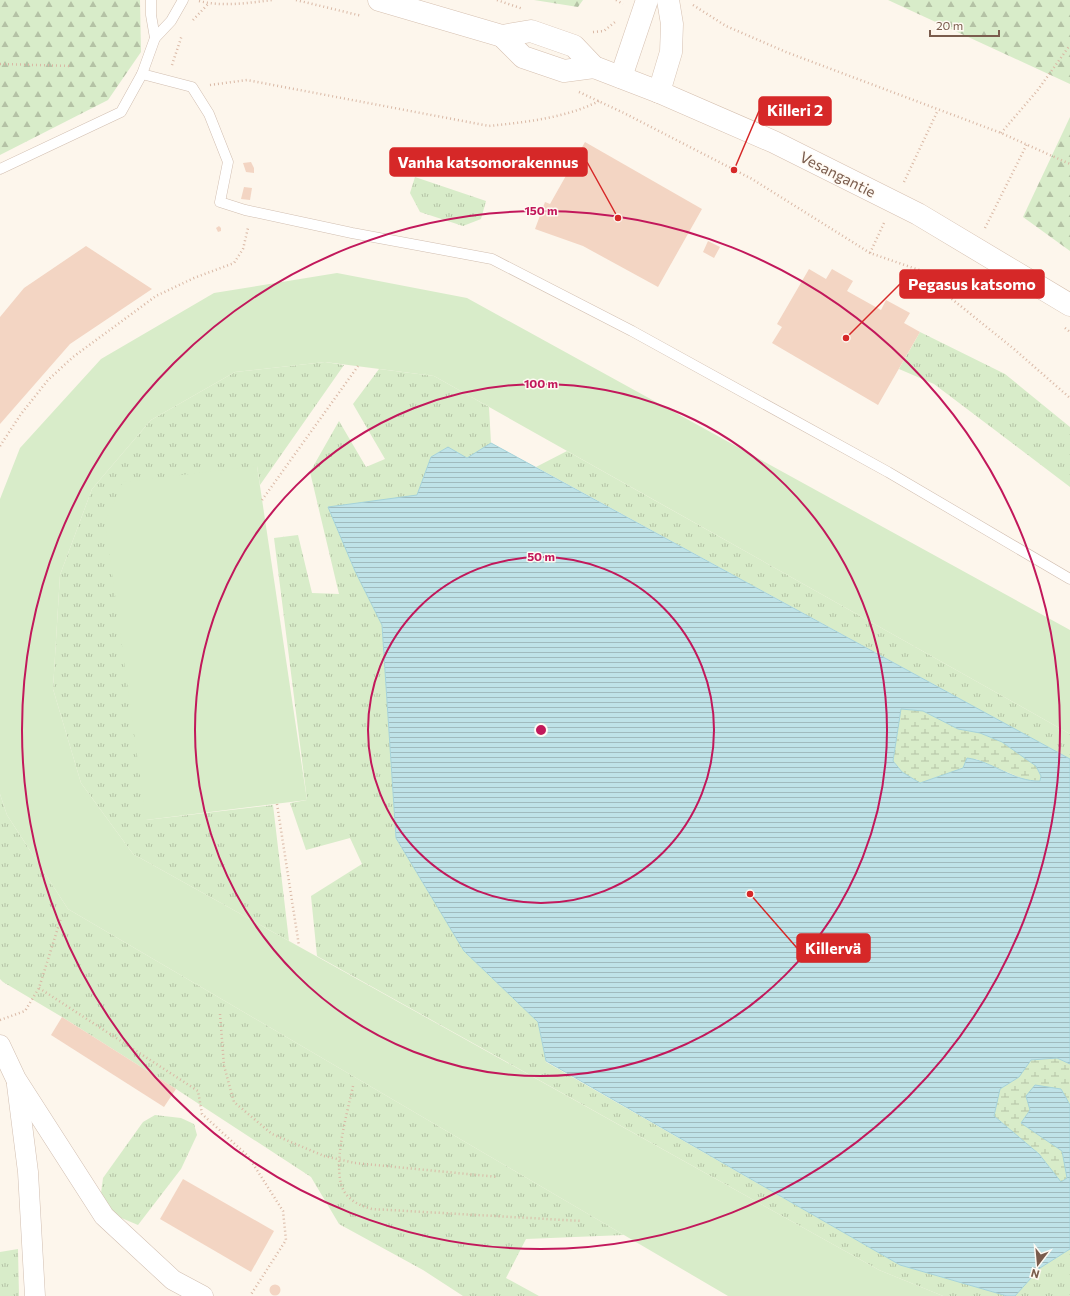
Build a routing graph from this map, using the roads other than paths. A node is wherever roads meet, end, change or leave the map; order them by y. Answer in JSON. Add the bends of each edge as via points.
{"nodes":[{"id":1,"x":151,"y":0,"type":"edge"},
{"id":2,"x":183,"y":0,"type":"edge"},
{"id":3,"x":379,"y":0,"type":"edge"},
{"id":4,"x":647,"y":0,"type":"edge"},
{"id":5,"x":668,"y":0,"type":"edge"},
{"id":6,"x":155,"y":38,"type":"junction"},
{"id":7,"x":142,"y":74,"type":"junction"},
{"id":8,"x":622,"y":77,"type":"junction"},
{"id":9,"x":659,"y":92,"type":"junction"},
{"id":10,"x":0,"y":169,"type":"edge"},
{"id":11,"x":1070,"y":305,"type":"edge"},
{"id":12,"x":1070,"y":579,"type":"edge"},
{"id":13,"x":0,"y":1045,"type":"edge"},
{"id":14,"x":16,"y":1080,"type":"junction"},
{"id":15,"x":35,"y":1296,"type":"edge"},
{"id":16,"x":203,"y":1296,"type":"edge"}],
"edges":[{"from":1,"to":6,"type":"lane"},
{"from":2,"to":6,"type":"lane","via":[[171,21]]},
{"from":3,"to":8,"type":"street","name":"Vesangantie","via":[[502,36],[523,57],[564,71],[594,67]]},
{"from":4,"to":8,"type":"street"},
{"from":5,"to":9,"type":"street","via":[[672,24],[671,52]]},
{"from":6,"to":7,"type":"lane"},
{"from":7,"to":10,"type":"lane","via":[[120,112]]},
{"from":7,"to":12,"type":"lane","via":[[192,87],[209,114],[228,162],[220,202],[252,212],[352,234],[492,259],[632,331],[874,464]]},
{"from":8,"to":9,"type":"street","name":"Vesangantie"},
{"from":9,"to":11,"type":"street","name":"Vesangantie","via":[[774,142],[918,214]]},
{"from":13,"to":14,"type":"street"},
{"from":14,"to":15,"type":"street","via":[[28,1172]]},
{"from":14,"to":16,"type":"street","via":[[104,1216],[173,1280]]}]}
